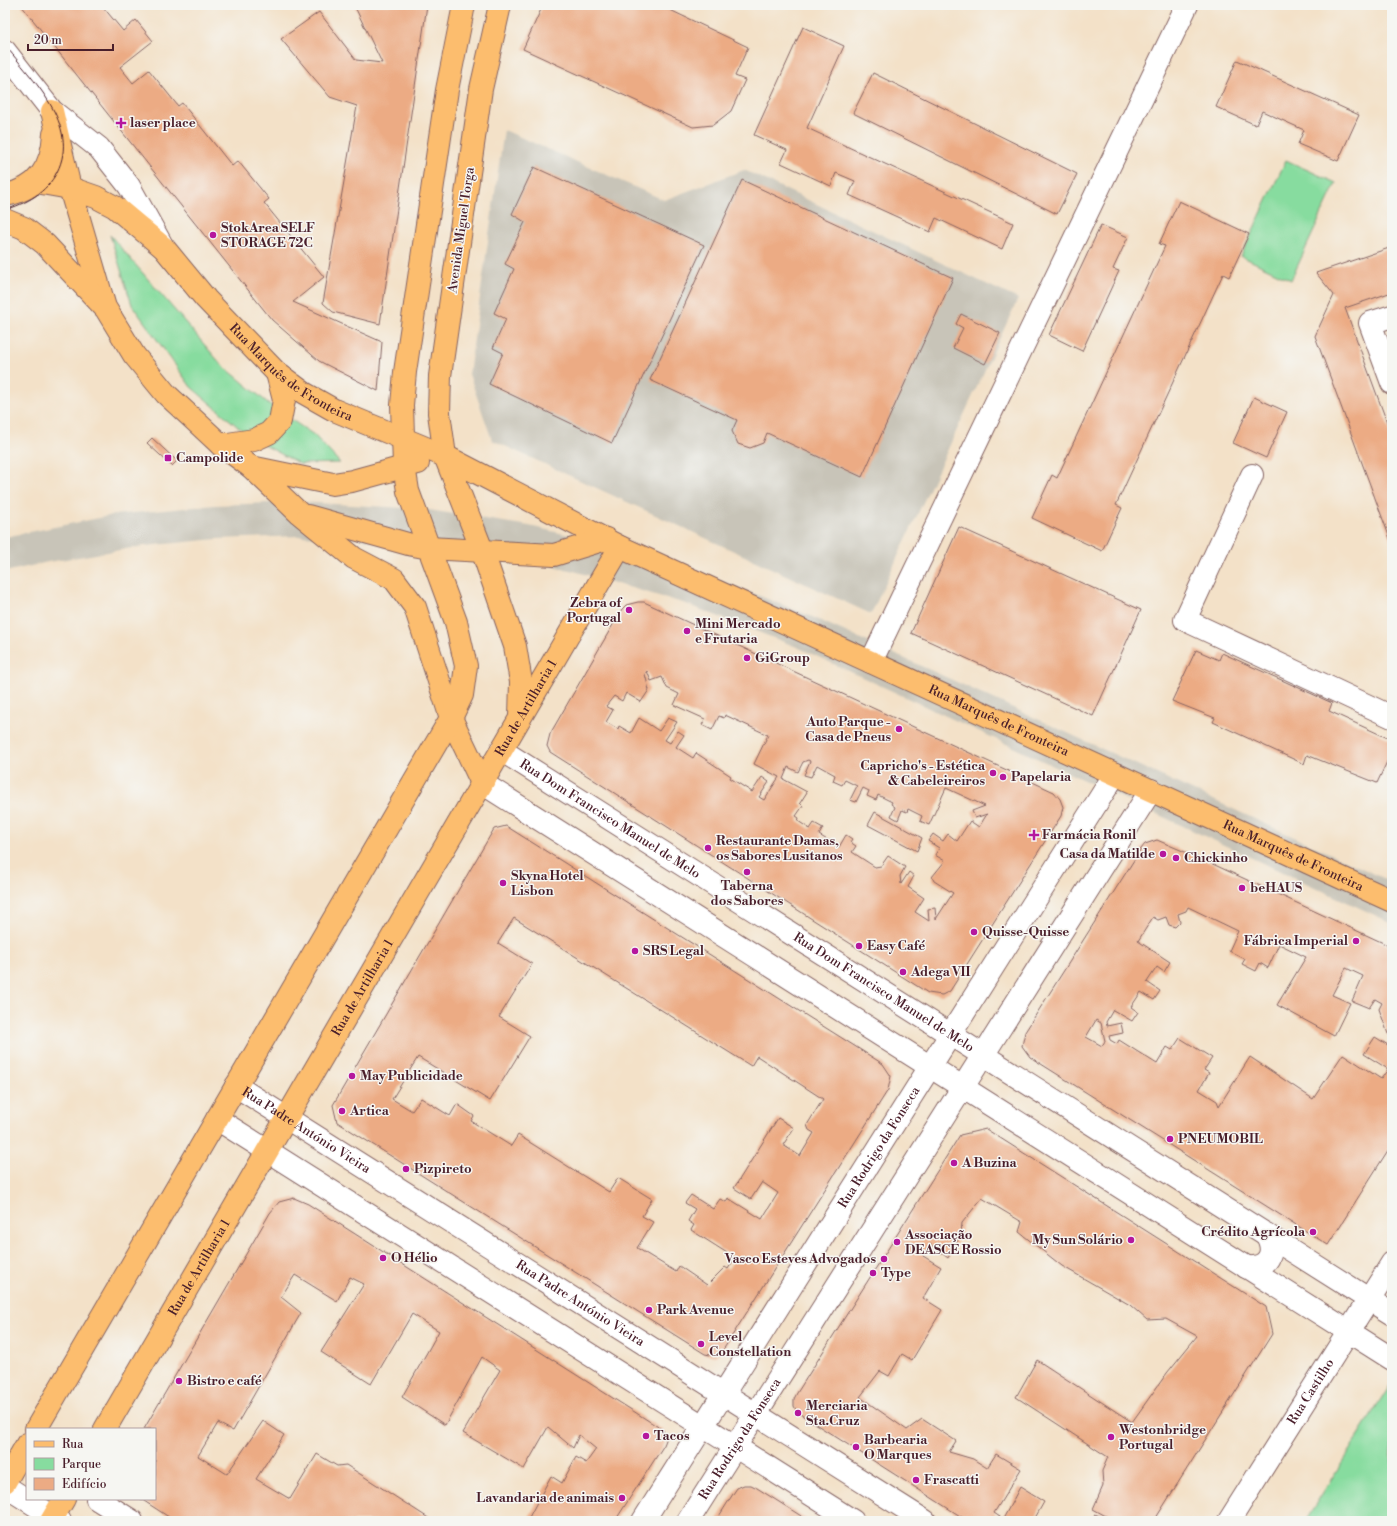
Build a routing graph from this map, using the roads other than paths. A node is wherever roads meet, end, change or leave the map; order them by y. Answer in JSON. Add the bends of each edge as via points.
{"nodes":[{"id":1,"x":464,"y":5,"type":"edge"},
{"id":2,"x":500,"y":5,"type":"edge"},
{"id":3,"x":1187,"y":5,"type":"edge"},
{"id":4,"x":5,"y":51,"type":"edge"},
{"id":5,"x":52,"y":111,"type":"junction"},
{"id":6,"x":36,"y":182,"type":"junction"},
{"id":7,"x":70,"y":188,"type":"junction"},
{"id":8,"x":5,"y":195,"type":"edge"},
{"id":9,"x":5,"y":220,"type":"edge"},
{"id":10,"x":164,"y":248,"type":"junction"},
{"id":11,"x":106,"y":309,"type":"junction"},
{"id":12,"x":1392,"y":316,"type":"edge"},
{"id":13,"x":277,"y":372,"type":"junction"},
{"id":14,"x":1392,"y":383,"type":"edge"},
{"id":15,"x":404,"y":440,"type":"junction"},
{"id":16,"x":221,"y":445,"type":"junction"},
{"id":17,"x":445,"y":456,"type":"junction"},
{"id":18,"x":404,"y":466,"type":"junction"},
{"id":19,"x":251,"y":468,"type":"junction"},
{"id":20,"x":1252,"y":475,"type":"dead end"},
{"id":21,"x":299,"y":514,"type":"junction"},
{"id":22,"x":613,"y":543,"type":"junction"},
{"id":23,"x":429,"y":548,"type":"junction"},
{"id":24,"x":482,"y":550,"type":"junction"},
{"id":25,"x":871,"y":662,"type":"junction"},
{"id":26,"x":520,"y":717,"type":"junction"},
{"id":27,"x":1392,"y":717,"type":"edge"},
{"id":28,"x":450,"y":718,"type":"junction"},
{"id":29,"x":501,"y":750,"type":"junction"},
{"id":30,"x":1116,"y":774,"type":"junction"},
{"id":31,"x":482,"y":783,"type":"junction"},
{"id":32,"x":1151,"y":790,"type":"junction"},
{"id":33,"x":1392,"y":900,"type":"edge"},
{"id":34,"x":951,"y":1035,"type":"junction"},
{"id":35,"x":983,"y":1055,"type":"junction"},
{"id":36,"x":930,"y":1067,"type":"junction"},
{"id":37,"x":236,"y":1086,"type":"junction"},
{"id":38,"x":963,"y":1087,"type":"junction"},
{"id":39,"x":287,"y":1118,"type":"junction"},
{"id":40,"x":217,"y":1119,"type":"junction"},
{"id":41,"x":267,"y":1151,"type":"junction"},
{"id":42,"x":1266,"y":1234,"type":"junction"},
{"id":43,"x":1392,"y":1263,"type":"edge"},
{"id":44,"x":1246,"y":1266,"type":"junction"},
{"id":45,"x":1369,"y":1299,"type":"junction"},
{"id":46,"x":1392,"y":1314,"type":"edge"},
{"id":47,"x":1349,"y":1331,"type":"junction"},
{"id":48,"x":1392,"y":1359,"type":"edge"},
{"id":49,"x":724,"y":1394,"type":"junction"},
{"id":50,"x":756,"y":1414,"type":"junction"},
{"id":51,"x":703,"y":1426,"type":"junction"},
{"id":52,"x":37,"y":1428,"type":"edge"},
{"id":53,"x":105,"y":1428,"type":"edge"},
{"id":54,"x":735,"y":1447,"type":"junction"},
{"id":55,"x":26,"y":1450,"type":"edge"},
{"id":56,"x":5,"y":1482,"type":"edge"},
{"id":57,"x":5,"y":1486,"type":"edge"},
{"id":58,"x":26,"y":1497,"type":"edge"},
{"id":59,"x":31,"y":1500,"type":"edge"},
{"id":60,"x":99,"y":1500,"type":"edge"},
{"id":61,"x":57,"y":1514,"type":"edge"},
{"id":62,"x":132,"y":1521,"type":"edge"},
{"id":63,"x":643,"y":1521,"type":"edge"},
{"id":64,"x":688,"y":1521,"type":"edge"},
{"id":65,"x":853,"y":1521,"type":"edge"},
{"id":66,"x":925,"y":1521,"type":"edge"},
{"id":67,"x":1229,"y":1521,"type":"edge"}],
"edges":[{"from":1,"to":15,"type":"main road","via":[[447,90],[405,372],[402,405]]},
{"from":2,"to":17,"type":"main road","name":"Avenida Miguel Torga","via":[[481,89],[440,376],[439,412]]},
{"from":3,"to":25,"type":"street"},
{"from":4,"to":5,"type":"street","name":"Rua Marquês de Fronteira"},
{"from":5,"to":6,"type":"main road","via":[[53,148],[48,163]]},
{"from":5,"to":7,"type":"main road","name":"Rua Marquês de Fronteira"},
{"from":5,"to":10,"type":"street","name":"Rua Marquês de Fronteira","via":[[99,148],[129,186]]},
{"from":6,"to":7,"type":"main road"},
{"from":6,"to":8,"type":"main road"},
{"from":7,"to":10,"type":"main road","via":[[115,207]]},
{"from":7,"to":11,"type":"main road","name":"Rua Marquês de Fronteira"},
{"from":9,"to":11,"type":"main road","name":"Rua Marquês de Fronteira","via":[[24,228],[45,244]]},
{"from":10,"to":13,"type":"main road","name":"Rua Marquês de Fronteira","via":[[206,299]]},
{"from":11,"to":16,"type":"main road","name":"Rua Marquês de Fronteira","via":[[134,354],[166,394]]},
{"from":12,"to":14,"type":"street","via":[[1370,323]]},
{"from":13,"to":15,"type":"main road","name":"Rua Marquês de Fronteira","via":[[304,393],[334,410]]},
{"from":13,"to":16,"type":"main road","via":[[284,400],[280,421],[269,434],[254,440]]},
{"from":15,"to":17,"type":"main road","name":"Rua Marquês de Fronteira"},
{"from":15,"to":18,"type":"main road"},
{"from":16,"to":19,"type":"main road","name":"Rua Marquês de Fronteira"},
{"from":17,"to":18,"type":"main road"},
{"from":17,"to":22,"type":"main road","name":"Rua Marquês de Fronteira"},
{"from":17,"to":24,"type":"main road","name":"Avenida Miguel Torga"},
{"from":18,"to":19,"type":"main road","via":[[333,484]]},
{"from":18,"to":23,"type":"main road","via":[[408,491]]},
{"from":19,"to":21,"type":"main road","name":"Rua Marquês de Fronteira"},
{"from":20,"to":27,"type":"street","via":[[1185,620]]},
{"from":21,"to":23,"type":"main road","name":"Rua Marquês de Fronteira"},
{"from":21,"to":28,"type":"main road","via":[[354,558],[394,579],[415,607]]},
{"from":22,"to":24,"type":"main road","name":"Rua Marquês de Fronteira","via":[[554,555]]},
{"from":22,"to":25,"type":"main road","name":"Rua Marquês de Fronteira"},
{"from":22,"to":26,"type":"main road","name":"Rua de Artilharia 1"},
{"from":23,"to":24,"type":"main road","name":"Rua Marquês de Fronteira"},
{"from":23,"to":28,"type":"main road","via":[[456,622],[466,666],[462,694]]},
{"from":24,"to":26,"type":"main road","name":"Avenida Miguel Torga","via":[[515,646],[521,682]]},
{"from":25,"to":30,"type":"main road","name":"Rua Marquês de Fronteira"},
{"from":26,"to":29,"type":"main road","name":"Rua de Artilharia 1"},
{"from":28,"to":31,"type":"main road"},
{"from":28,"to":37,"type":"main road"},
{"from":29,"to":31,"type":"main road","name":"Rua de Artilharia 1"},
{"from":29,"to":34,"type":"street","name":"Rua Dom Francisco Manuel de Melo"},
{"from":30,"to":32,"type":"main road","name":"Rua Marquês de Fronteira"},
{"from":30,"to":34,"type":"street","name":"Rua Rodrigo da Fonseca"},
{"from":31,"to":36,"type":"street"},
{"from":31,"to":39,"type":"main road","name":"Rua de Artilharia 1"},
{"from":32,"to":33,"type":"main road","name":"Rua Marquês de Fronteira"},
{"from":32,"to":35,"type":"street","name":"Rua Rodrigo da Fonseca"},
{"from":34,"to":35,"type":"street","name":"Rua Dom Francisco Manuel de Melo"},
{"from":34,"to":36,"type":"street","name":"Rua Rodrigo da Fonseca"},
{"from":35,"to":38,"type":"street","name":"Rua Rodrigo da Fonseca"},
{"from":35,"to":42,"type":"street","name":"Rua Dom Francisco Manuel de Melo"},
{"from":36,"to":38,"type":"street"},
{"from":36,"to":49,"type":"street","name":"Rua Rodrigo da Fonseca"},
{"from":37,"to":39,"type":"street","name":"Rua Padre António Vieira"},
{"from":37,"to":40,"type":"main road"},
{"from":38,"to":44,"type":"street"},
{"from":38,"to":50,"type":"street","name":"Rua Rodrigo da Fonseca"},
{"from":39,"to":41,"type":"main road","name":"Rua de Artilharia 1"},
{"from":39,"to":49,"type":"street","name":"Rua Padre António Vieira"},
{"from":40,"to":41,"type":"street"},
{"from":40,"to":52,"type":"main road"},
{"from":41,"to":51,"type":"street"},
{"from":41,"to":53,"type":"main road","name":"Rua de Artilharia 1"},
{"from":42,"to":44,"type":"street","via":[[1272,1250],[1269,1258],[1259,1266]]},
{"from":42,"to":45,"type":"street","name":"Rua Dom Francisco Manuel de Melo"},
{"from":43,"to":45,"type":"street","name":"Rua Castilho"},
{"from":44,"to":47,"type":"street"},
{"from":45,"to":46,"type":"street","name":"Rua Dom Francisco Manuel de Melo"},
{"from":45,"to":47,"type":"street","name":"Rua Castilho"},
{"from":47,"to":48,"type":"street"},
{"from":47,"to":67,"type":"street","name":"Rua Castilho"},
{"from":49,"to":50,"type":"street","name":"Rua Padre António Vieira"},
{"from":49,"to":51,"type":"street","name":"Rua Rodrigo da Fonseca"},
{"from":50,"to":54,"type":"street","name":"Rua Rodrigo da Fonseca"},
{"from":50,"to":66,"type":"street","name":"Rua Padre António Vieira"},
{"from":51,"to":54,"type":"street"},
{"from":51,"to":63,"type":"street","name":"Rua Rodrigo da Fonseca"},
{"from":54,"to":64,"type":"street","name":"Rua Rodrigo da Fonseca"},
{"from":54,"to":65,"type":"street"},
{"from":55,"to":56,"type":"main road"},
{"from":57,"to":58,"type":"street"},
{"from":59,"to":61,"type":"street"},
{"from":60,"to":62,"type":"street"}]}
